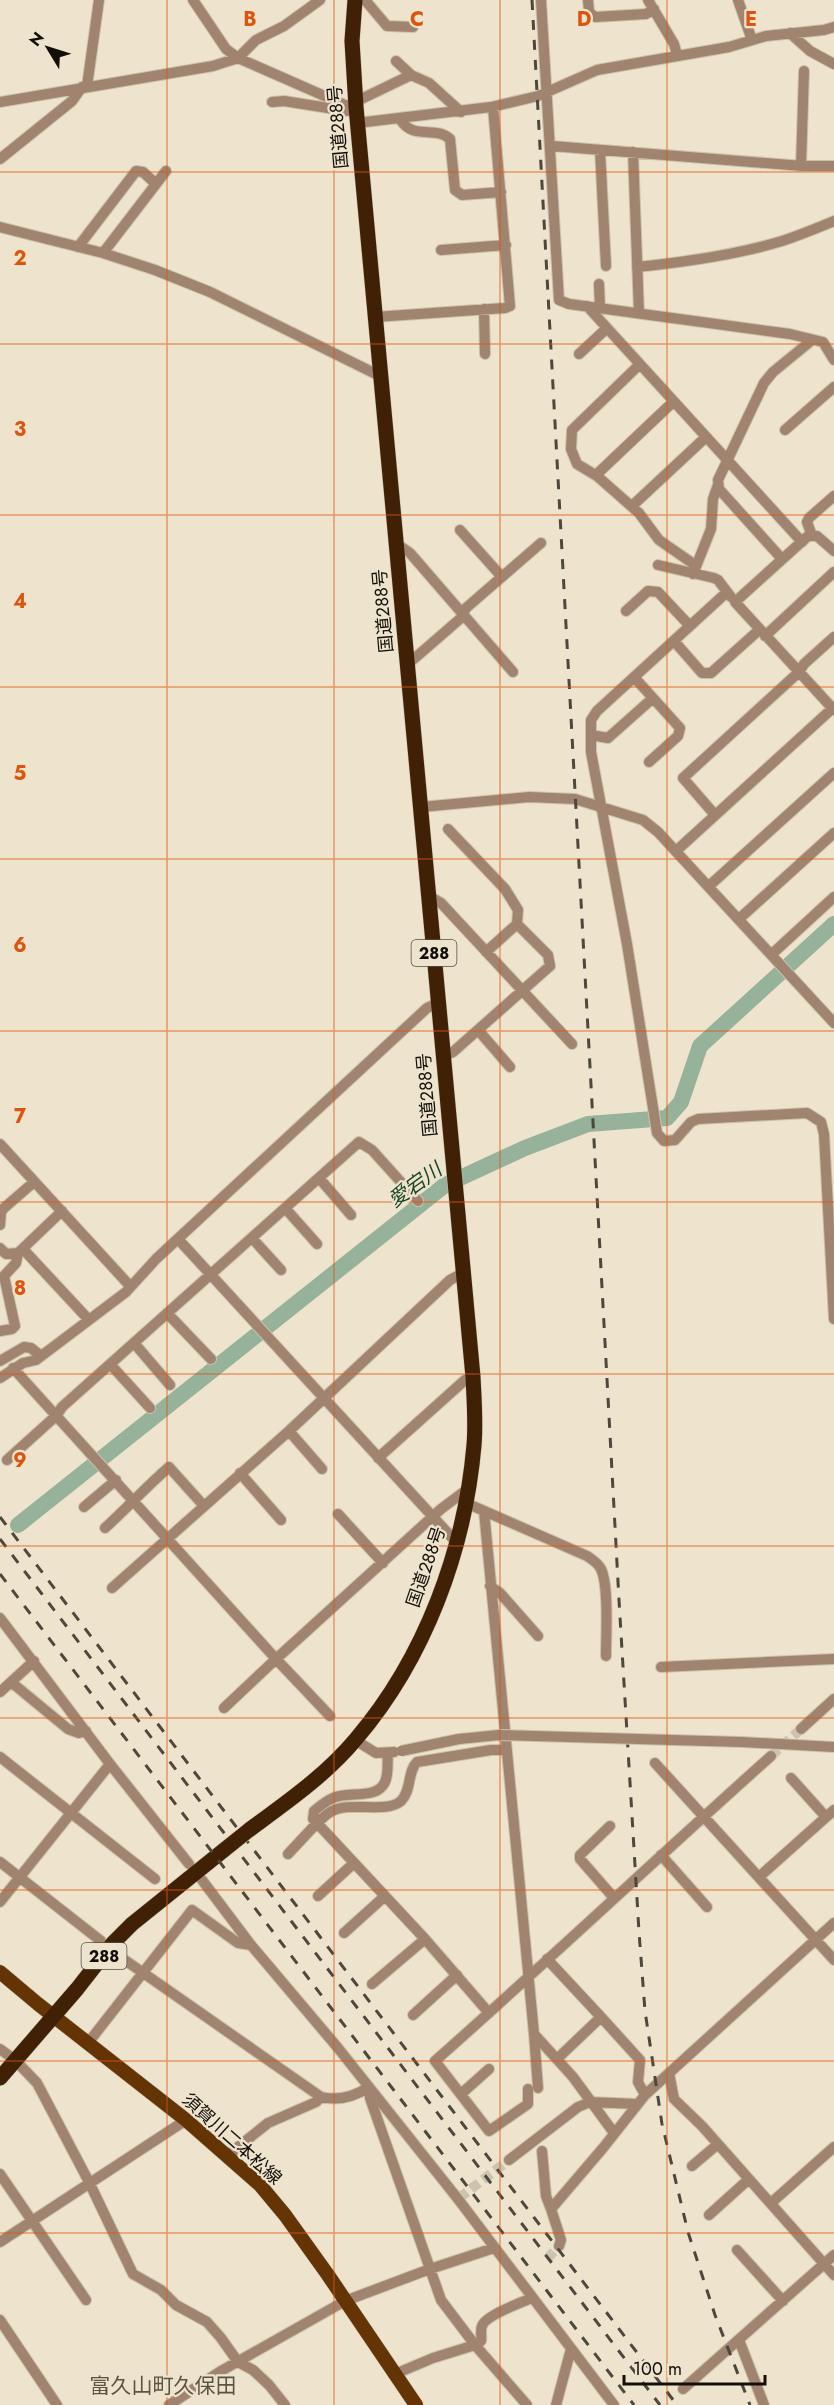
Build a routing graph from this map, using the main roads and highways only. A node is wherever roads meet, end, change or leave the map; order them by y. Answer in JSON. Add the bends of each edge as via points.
{"nodes":[{"id":1,"x":355,"y":0,"type":"edge"},
{"id":2,"x":0,"y":1972,"type":"edge"},
{"id":3,"x":53,"y":2015,"type":"junction"},
{"id":4,"x":0,"y":2078,"type":"edge"},
{"id":5,"x":417,"y":2405,"type":"edge"}],
"edges":[{"from":1,"to":3,"type":"highway","name":"国道288号","number":"288","bridge":true,"via":[[352,41],[356,111],[473,1377],[474,1444],[467,1496],[457,1543],[436,1606],[401,1677],[356,1740],[316,1779],[132,1924]]},
{"from":2,"to":3,"type":"main road","name":"須賀川二本松線"},
{"from":3,"to":4,"type":"highway","name":"国道288号","number":"288"},
{"from":3,"to":5,"type":"main road","name":"須賀川二本松線","via":[[186,2120],[260,2185]]}]}
